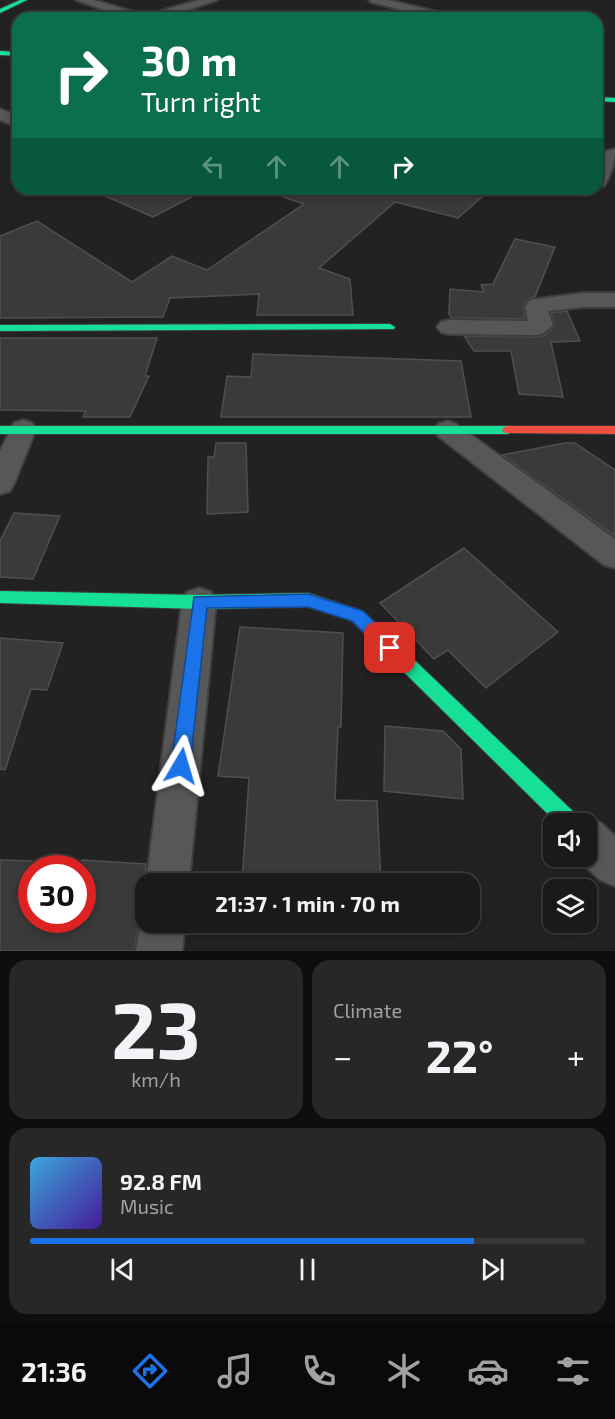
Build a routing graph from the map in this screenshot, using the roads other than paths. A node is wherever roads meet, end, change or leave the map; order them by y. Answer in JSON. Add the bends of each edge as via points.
{"nodes":[{"id":1,"x":24,"y":0,"type":"edge"},
{"id":2,"x":82,"y":0,"type":"edge"},
{"id":3,"x":211,"y":0,"type":"edge"},
{"id":4,"x":375,"y":0,"type":"edge"},
{"id":5,"x":0,"y":11,"type":"edge"},
{"id":6,"x":119,"y":12,"type":"edge"},
{"id":7,"x":171,"y":12,"type":"edge"},
{"id":8,"x":421,"y":12,"type":"edge"},
{"id":9,"x":615,"y":154,"type":"edge"},
{"id":10,"x":603,"y":166,"type":"edge"},
{"id":11,"x":615,"y":300,"type":"edge"},
{"id":12,"x":390,"y":327,"type":"dead end"},
{"id":13,"x":449,"y":327,"type":"dead end"},
{"id":14,"x":0,"y":328,"type":"edge"},
{"id":15,"x":11,"y":429,"type":"edge"},
{"id":16,"x":447,"y":430,"type":"junction"},
{"id":17,"x":615,"y":430,"type":"edge"},
{"id":18,"x":0,"y":484,"type":"edge"},
{"id":19,"x":615,"y":556,"type":"edge"},
{"id":20,"x":0,"y":597,"type":"edge"},
{"id":21,"x":200,"y":602,"type":"junction"},
{"id":22,"x":561,"y":813,"type":"edge"},
{"id":23,"x":597,"y":848,"type":"edge"},
{"id":24,"x":615,"y":865,"type":"edge"},
{"id":25,"x":168,"y":873,"type":"edge"},
{"id":26,"x":161,"y":933,"type":"edge"},
{"id":27,"x":159,"y":951,"type":"edge"}],
"edges":[{"from":1,"to":5,"type":"main road"},
{"from":2,"to":6,"type":"street"},
{"from":3,"to":7,"type":"street"},
{"from":4,"to":8,"type":"street"},
{"from":9,"to":10,"type":"street","via":[[606,157]]},
{"from":11,"to":13,"type":"street","via":[[538,304],[541,325],[536,328]]},
{"from":12,"to":14,"type":"main road"},
{"from":15,"to":16,"type":"main road"},
{"from":15,"to":18,"type":"street"},
{"from":16,"to":17,"type":"main road"},
{"from":16,"to":19,"type":"street"},
{"from":20,"to":21,"type":"main road"},
{"from":21,"to":22,"type":"main road","via":[[308,600],[357,616]]},
{"from":21,"to":25,"type":"street"},
{"from":23,"to":24,"type":"street"},
{"from":26,"to":27,"type":"street"}]}
